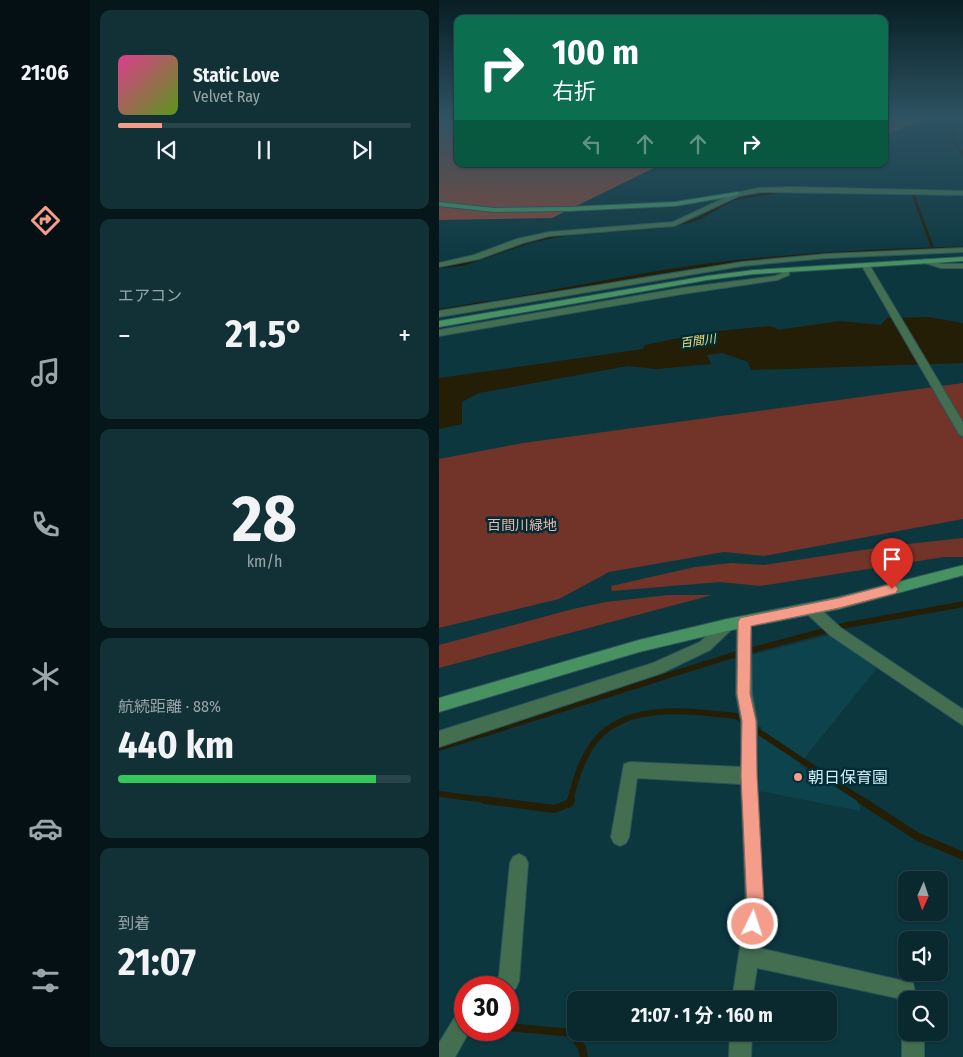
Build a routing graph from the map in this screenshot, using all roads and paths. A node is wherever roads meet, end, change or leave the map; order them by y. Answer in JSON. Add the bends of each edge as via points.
{"nodes":[{"id":1,"x":963,"y":193,"type":"edge"},
{"id":2,"x":737,"y":194,"type":"junction"},
{"id":3,"x":439,"y":204,"type":"edge"},
{"id":4,"x":963,"y":250,"type":"edge"},
{"id":5,"x":963,"y":259,"type":"edge"},
{"id":6,"x":928,"y":261,"type":"junction"},
{"id":7,"x":439,"y":265,"type":"edge"},
{"id":8,"x":963,"y":266,"type":"edge"},
{"id":9,"x":867,"y":269,"type":"junction"},
{"id":10,"x":786,"y":270,"type":"junction"},
{"id":11,"x":439,"y":314,"type":"edge"},
{"id":12,"x":439,"y":324,"type":"edge"},
{"id":13,"x":439,"y":333,"type":"edge"},
{"id":14,"x":963,"y":434,"type":"edge"},
{"id":15,"x":963,"y":570,"type":"edge"},
{"id":16,"x":811,"y":609,"type":"junction"},
{"id":17,"x":744,"y":622,"type":"junction"},
{"id":18,"x":727,"y":625,"type":"junction"},
{"id":19,"x":439,"y":705,"type":"edge"},
{"id":20,"x":963,"y":719,"type":"edge"},
{"id":21,"x":439,"y":739,"type":"edge"},
{"id":22,"x":749,"y":776,"type":"junction"},
{"id":23,"x":620,"y":837,"type":"dead end"},
{"id":24,"x":519,"y":863,"type":"dead end"},
{"id":25,"x":749,"y":956,"type":"junction"},
{"id":26,"x":509,"y":976,"type":"edge"},
{"id":27,"x":743,"y":991,"type":"edge"},
{"id":28,"x":905,"y":991,"type":"edge"},
{"id":29,"x":454,"y":1038,"type":"edge"},
{"id":30,"x":741,"y":1041,"type":"edge"},
{"id":31,"x":913,"y":1041,"type":"edge"},
{"id":32,"x":443,"y":1057,"type":"edge"},
{"id":33,"x":740,"y":1057,"type":"edge"},
{"id":34,"x":913,"y":1057,"type":"edge"}],
"edges":[{"from":1,"to":2,"type":"street","via":[[792,189]]},
{"from":2,"to":3,"type":"street","via":[[675,204],[558,209],[494,210]]},
{"from":2,"to":7,"type":"street","via":[[675,224],[549,234]]},
{"from":4,"to":11,"type":"street","via":[[827,256],[742,264]]},
{"from":5,"to":6,"type":"street"},
{"from":6,"to":8,"type":"street","via":[[941,266]]},
{"from":6,"to":9,"type":"street"},
{"from":9,"to":10,"type":"street"},
{"from":9,"to":14,"type":"street"},
{"from":10,"to":12,"type":"street","via":[[707,278]]},
{"from":10,"to":13,"type":"street","via":[[785,275],[777,278]]},
{"from":15,"to":16,"type":"street"},
{"from":16,"to":17,"type":"street"},
{"from":16,"to":20,"type":"street","via":[[832,629]]},
{"from":17,"to":18,"type":"street"},
{"from":17,"to":22,"type":"street","via":[[743,694],[749,728]]},
{"from":18,"to":19,"type":"street","via":[[639,646]]},
{"from":18,"to":21,"type":"street","via":[[705,646],[657,668]]},
{"from":22,"to":23,"type":"street","via":[[630,770]]},
{"from":22,"to":25,"type":"street","via":[[755,908]]},
{"from":24,"to":26,"type":"street"},
{"from":25,"to":27,"type":"street"},
{"from":25,"to":28,"type":"street"},
{"from":29,"to":32,"type":"street"},
{"from":30,"to":33,"type":"street"},
{"from":31,"to":34,"type":"street"}]}
